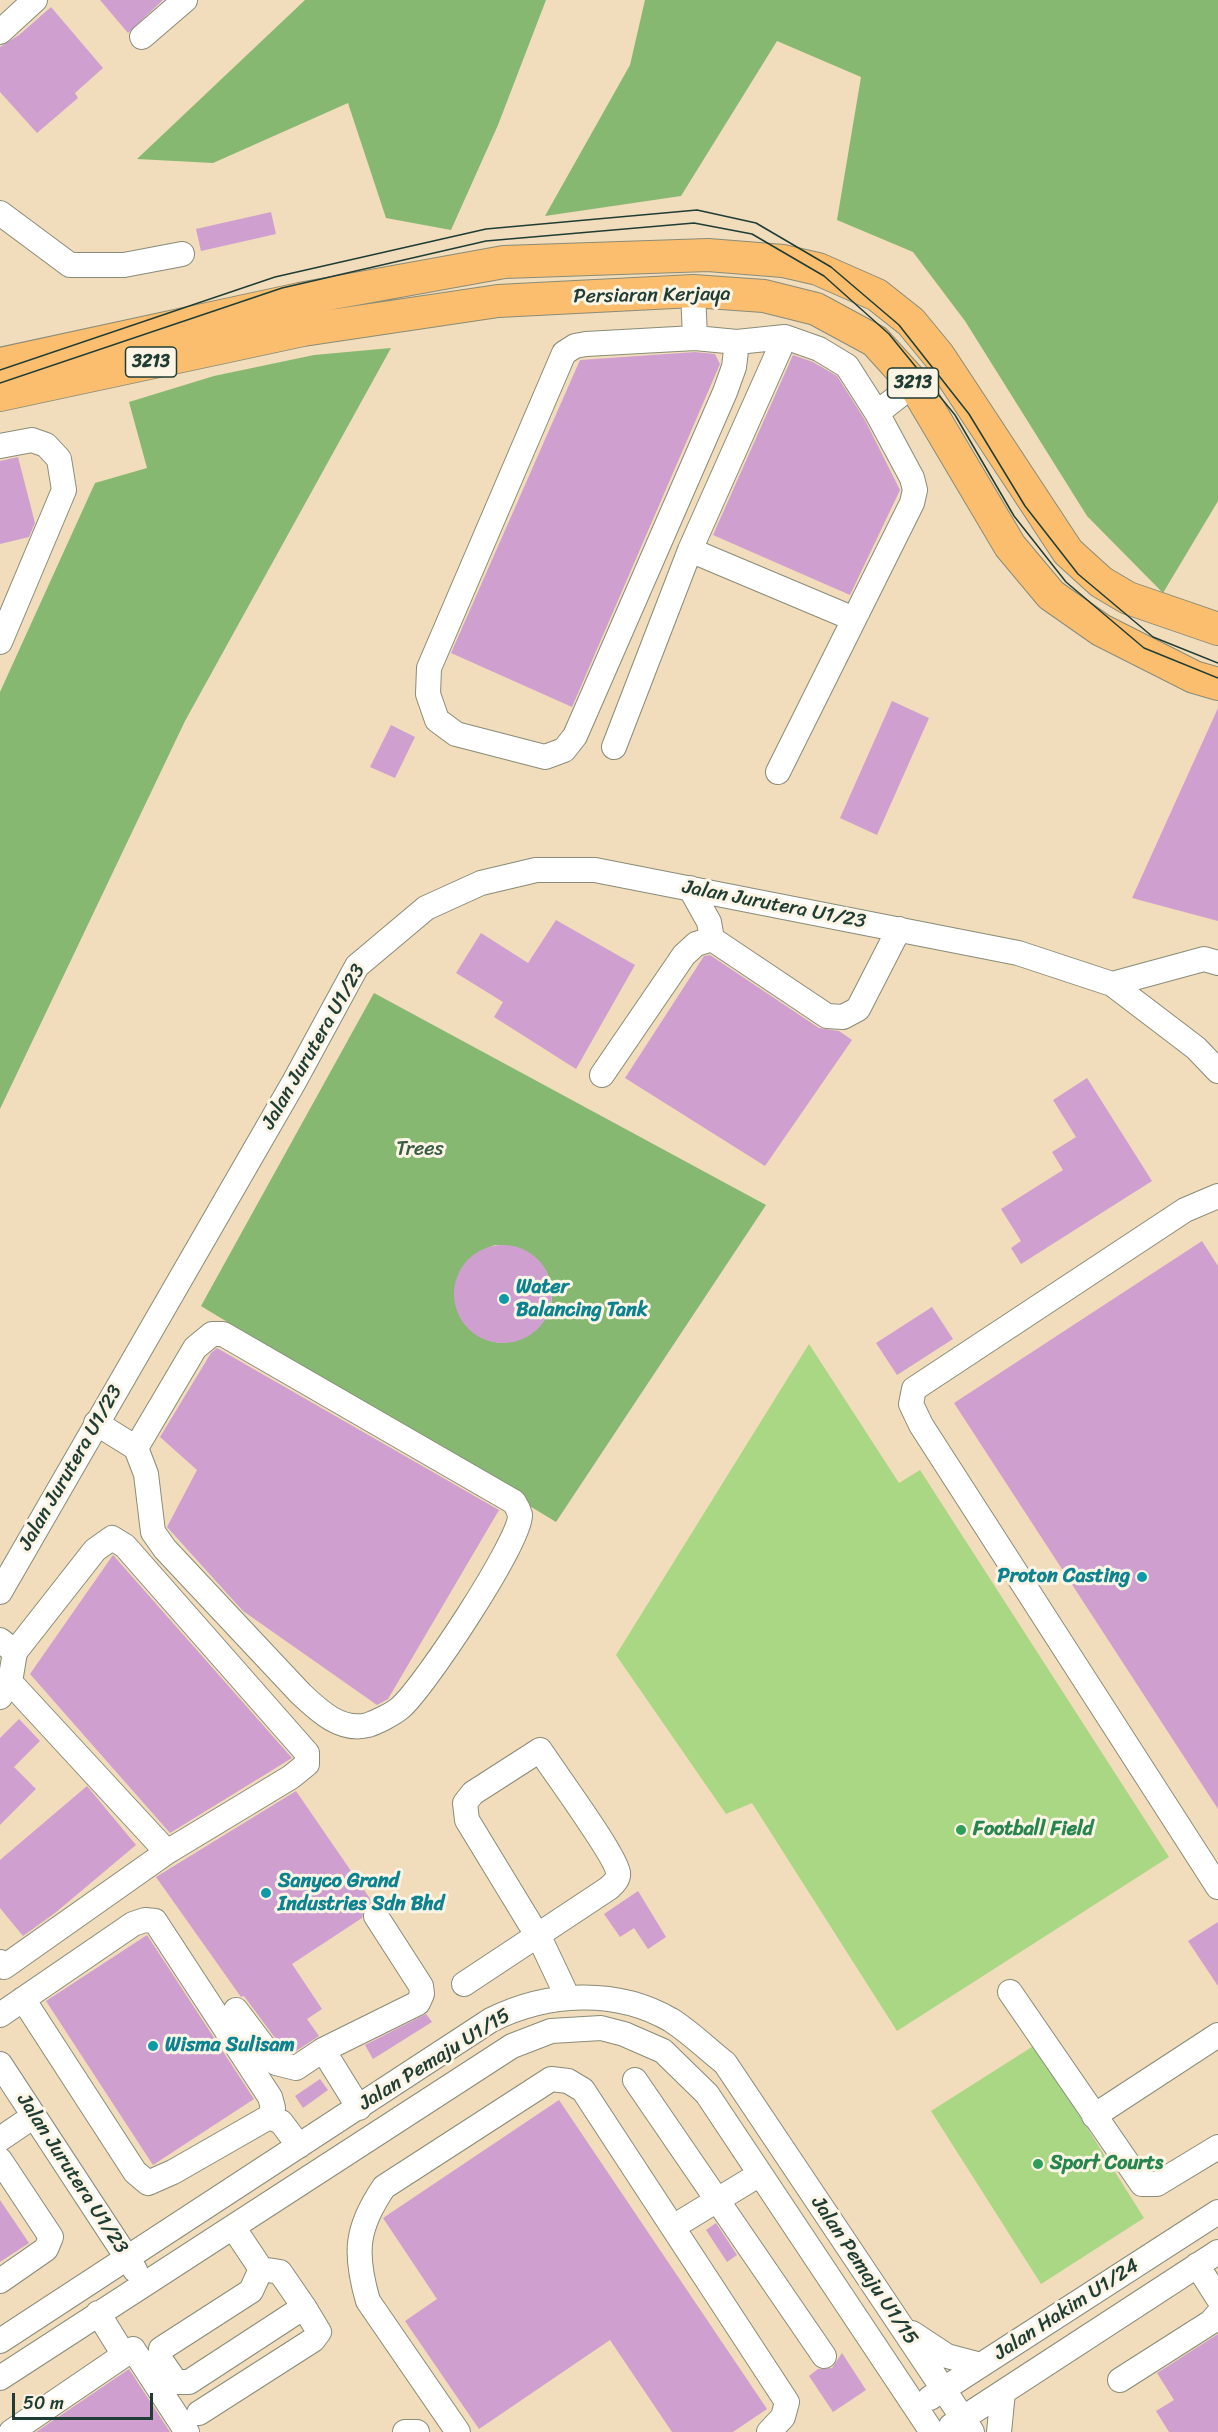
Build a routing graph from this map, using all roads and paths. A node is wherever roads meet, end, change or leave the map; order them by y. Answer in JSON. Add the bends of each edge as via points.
{"nodes":[{"id":1,"x":35,"y":0,"type":"edge"},
{"id":2,"x":185,"y":0,"type":"edge"},
{"id":3,"x":0,"y":32,"type":"edge"},
{"id":4,"x":142,"y":37,"type":"dead end"},
{"id":5,"x":0,"y":213,"type":"edge"},
{"id":6,"x":182,"y":254,"type":"dead end"},
{"id":7,"x":693,"y":291,"type":"junction"},
{"id":8,"x":785,"y":337,"type":"junction"},
{"id":9,"x":695,"y":338,"type":"junction"},
{"id":10,"x":737,"y":342,"type":"junction"},
{"id":11,"x":0,"y":364,"type":"edge"},
{"id":12,"x":914,"y":384,"type":"junction"},
{"id":13,"x":0,"y":395,"type":"edge"},
{"id":14,"x":877,"y":413,"type":"junction"},
{"id":15,"x":0,"y":446,"type":"edge"},
{"id":16,"x":690,"y":550,"type":"junction"},
{"id":17,"x":854,"y":619,"type":"junction"},
{"id":18,"x":1218,"y":629,"type":"edge"},
{"id":19,"x":0,"y":642,"type":"edge"},
{"id":20,"x":1218,"y":684,"type":"edge"},
{"id":21,"x":615,"y":747,"type":"dead end"},
{"id":22,"x":778,"y":772,"type":"dead end"},
{"id":23,"x":690,"y":888,"type":"junction"},
{"id":24,"x":899,"y":929,"type":"junction"},
{"id":25,"x":712,"y":939,"type":"junction"},
{"id":26,"x":1218,"y":963,"type":"edge"},
{"id":27,"x":1112,"y":984,"type":"junction"},
{"id":28,"x":1218,"y":1071,"type":"edge"},
{"id":29,"x":602,"y":1075,"type":"dead end"},
{"id":30,"x":1218,"y":1196,"type":"edge"},
{"id":31,"x":96,"y":1423,"type":"junction"},
{"id":32,"x":136,"y":1448,"type":"junction"},
{"id":33,"x":0,"y":1593,"type":"edge"},
{"id":34,"x":7,"y":1646,"type":"edge"},
{"id":35,"x":5,"y":1689,"type":"edge"},
{"id":36,"x":167,"y":1852,"type":"junction"},
{"id":37,"x":1218,"y":1887,"type":"edge"},
{"id":38,"x":376,"y":1916,"type":"dead end"},
{"id":39,"x":537,"y":1935,"type":"junction"},
{"id":40,"x":1,"y":1966,"type":"edge"},
{"id":41,"x":464,"y":1984,"type":"dead end"},
{"id":42,"x":1010,"y":1992,"type":"dead end"},
{"id":43,"x":568,"y":1998,"type":"junction"},
{"id":44,"x":23,"y":1999,"type":"junction"},
{"id":45,"x":236,"y":2010,"type":"dead end"},
{"id":46,"x":0,"y":2015,"type":"edge"},
{"id":47,"x":1218,"y":2036,"type":"edge"},
{"id":48,"x":323,"y":2050,"type":"junction"},
{"id":49,"x":4,"y":2079,"type":"edge"},
{"id":50,"x":635,"y":2080,"type":"dead end"},
{"id":51,"x":359,"y":2108,"type":"junction"},
{"id":52,"x":34,"y":2116,"type":"junction"},
{"id":53,"x":1094,"y":2116,"type":"junction"},
{"id":54,"x":269,"y":2117,"type":"junction"},
{"id":55,"x":0,"y":2139,"type":"edge"},
{"id":56,"x":299,"y":2146,"type":"junction"},
{"id":57,"x":1218,"y":2147,"type":"edge"},
{"id":58,"x":0,"y":2160,"type":"edge"},
{"id":59,"x":760,"y":2174,"type":"junction"},
{"id":60,"x":718,"y":2200,"type":"junction"},
{"id":61,"x":1218,"y":2212,"type":"edge"},
{"id":62,"x":233,"y":2227,"type":"junction"},
{"id":63,"x":673,"y":2227,"type":"junction"},
{"id":64,"x":1218,"y":2252,"type":"edge"},
{"id":65,"x":127,"y":2259,"type":"junction"},
{"id":66,"x":1197,"y":2265,"type":"junction"},
{"id":67,"x":261,"y":2269,"type":"junction"},
{"id":68,"x":0,"y":2281,"type":"edge"},
{"id":69,"x":144,"y":2285,"type":"junction"},
{"id":70,"x":1218,"y":2298,"type":"edge"},
{"id":71,"x":304,"y":2307,"type":"junction"},
{"id":72,"x":98,"y":2313,"type":"junction"},
{"id":73,"x":1218,"y":2314,"type":"edge"},
{"id":74,"x":902,"y":2327,"type":"junction"},
{"id":75,"x":0,"y":2341,"type":"edge"},
{"id":76,"x":124,"y":2355,"type":"junction"},
{"id":77,"x":824,"y":2356,"type":"dead end"},
{"id":78,"x":981,"y":2365,"type":"junction"},
{"id":79,"x":0,"y":2378,"type":"edge"},
{"id":80,"x":1120,"y":2380,"type":"dead end"},
{"id":81,"x":944,"y":2389,"type":"junction"},
{"id":82,"x":1003,"y":2391,"type":"junction"},
{"id":83,"x":915,"y":2408,"type":"junction"},
{"id":84,"x":193,"y":2422,"type":"edge"},
{"id":85,"x":968,"y":2425,"type":"edge"},
{"id":86,"x":11,"y":2432,"type":"edge"},
{"id":87,"x":405,"y":2432,"type":"edge"},
{"id":88,"x":417,"y":2432,"type":"edge"},
{"id":89,"x":458,"y":2432,"type":"edge"},
{"id":90,"x":769,"y":2432,"type":"edge"},
{"id":91,"x":932,"y":2432,"type":"edge"},
{"id":92,"x":941,"y":2432,"type":"edge"},
{"id":93,"x":999,"y":2432,"type":"edge"}],
"edges":[{"from":1,"to":3,"type":"street"},
{"from":2,"to":4,"type":"street"},
{"from":5,"to":6,"type":"street","via":[[70,265],[124,265]]},
{"from":7,"to":9,"type":"street"},
{"from":7,"to":12,"type":"main road","name":"Persiaran Kerjaya","number":"3213","via":[[764,296],[816,309],[875,341]]},
{"from":7,"to":13,"type":"main road","name":"Persiaran Kerjaya","number":"3213","via":[[498,301],[303,330]]},
{"from":8,"to":10,"type":"street"},
{"from":8,"to":14,"type":"street","via":[[819,349],[847,366]]},
{"from":8,"to":16,"type":"street"},
{"from":9,"to":10,"type":"street"},
{"from":9,"to":10,"type":"street","via":[[575,346],[564,353],[429,668],[428,694],[436,720],[456,734],[545,757],[564,750],[575,736],[725,392],[735,367]]},
{"from":11,"to":18,"type":"main road","name":"Persiaran Kerjaya","number":"3213","via":[[300,299],[504,262],[708,255],[783,261],[818,269],[877,295],[911,322],[939,356],[1068,552],[1101,582],[1128,598]]},
{"from":12,"to":14,"type":"street"},
{"from":12,"to":20,"type":"main road","name":"Persiaran Kerjaya","number":"3213","via":[[1010,546],[1052,595],[1101,630],[1194,677]]},
{"from":14,"to":17,"type":"street","via":[[915,490]]},
{"from":15,"to":19,"type":"street","via":[[32,440],[46,445],[59,459],[64,490]]},
{"from":16,"to":17,"type":"street"},
{"from":16,"to":21,"type":"street"},
{"from":17,"to":22,"type":"street"},
{"from":23,"to":24,"type":"street","name":"Jalan Jurutera U1/23"},
{"from":23,"to":25,"type":"street","via":[[709,922]]},
{"from":23,"to":31,"type":"street","name":"Jalan Jurutera U1/23","via":[[595,870],[536,870],[481,883],[426,908],[357,966]]},
{"from":24,"to":25,"type":"street","via":[[858,1009],[843,1017],[828,1016]]},
{"from":24,"to":27,"type":"street","name":"Jalan Jurutera U1/23","via":[[1017,953]]},
{"from":25,"to":29,"type":"street","via":[[696,944],[684,955]]},
{"from":26,"to":27,"type":"street","via":[[1204,959]]},
{"from":27,"to":28,"type":"street","name":"Jalan Jurutera U1/23","via":[[1196,1048]]},
{"from":30,"to":37,"type":"street","via":[[1185,1210],[914,1389],[911,1404]]},
{"from":31,"to":32,"type":"street"},
{"from":31,"to":33,"type":"street","name":"Jalan Jurutera U1/23"},
{"from":32,"to":32,"type":"street","via":[[146,1474],[153,1532],[165,1549],[301,1694],[324,1715],[342,1724],[367,1725],[400,1708],[478,1600],[515,1532],[519,1515],[514,1502],[224,1334],[212,1334],[195,1348]]},
{"from":34,"to":35,"type":"street"},
{"from":34,"to":36,"type":"street","via":[[95,1550],[112,1538],[125,1546],[307,1753],[307,1764],[291,1778]]},
{"from":35,"to":36,"type":"street"},
{"from":36,"to":40,"type":"street"},
{"from":38,"to":48,"type":"street","via":[[421,1986],[422,1994],[418,2003]]},
{"from":39,"to":39,"type":"street","via":[[467,1820],[465,1803],[473,1793],[540,1750],[618,1873],[609,1888]]},
{"from":39,"to":41,"type":"street"},
{"from":39,"to":43,"type":"street"},
{"from":42,"to":53,"type":"street"},
{"from":43,"to":51,"type":"street","name":"Jalan Pemaju U1/15","via":[[542,2001],[491,2020]]},
{"from":43,"to":74,"type":"street","name":"Jalan Pemaju U1/15","via":[[609,1998],[651,2010],[672,2021],[725,2063]]},
{"from":44,"to":46,"type":"street"},
{"from":44,"to":54,"type":"street","via":[[135,2172],[148,2183]]},
{"from":44,"to":54,"type":"street","via":[[133,1924],[155,1921],[270,2097],[273,2108]]},
{"from":45,"to":48,"type":"street","via":[[276,2063],[296,2068]]},
{"from":47,"to":53,"type":"street"},
{"from":48,"to":51,"type":"street"},
{"from":49,"to":52,"type":"street","name":"Jalan Jurutera U1/23"},
{"from":50,"to":60,"type":"street"},
{"from":51,"to":56,"type":"street","name":"Jalan Pemaju U1/15"},
{"from":52,"to":55,"type":"street"},
{"from":52,"to":65,"type":"street","name":"Jalan Jurutera U1/23"},
{"from":53,"to":57,"type":"street","via":[[1142,2184],[1149,2186]]},
{"from":54,"to":56,"type":"street","via":[[281,2122]]},
{"from":56,"to":65,"type":"street","name":"Jalan Pemaju U1/15"},
{"from":58,"to":68,"type":"street","via":[[51,2237],[46,2249]]},
{"from":59,"to":60,"type":"street"},
{"from":59,"to":62,"type":"street","name":"Jalan Pemaju U1/15","via":[[707,2094],[663,2051],[601,2028],[574,2028],[551,2031],[512,2046]]},
{"from":59,"to":83,"type":"street","name":"Jalan Pemaju U1/15"},
{"from":60,"to":63,"type":"street"},
{"from":60,"to":77,"type":"street"},
{"from":61,"to":78,"type":"street","name":"Jalan Hakim U1/24"},
{"from":62,"to":67,"type":"street"},
{"from":62,"to":69,"type":"street","name":"Jalan Pemaju U1/15"},
{"from":63,"to":89,"type":"street","via":[[583,2090],[568,2081],[551,2079],[384,2187],[367,2212],[359,2240],[361,2278],[368,2301]]},
{"from":63,"to":90,"type":"street","via":[[787,2402],[783,2417]]},
{"from":64,"to":66,"type":"street","name":"Jalan Hakim U1/24"},
{"from":65,"to":69,"type":"street","name":"Jalan Jurutera U1/23"},
{"from":65,"to":75,"type":"street","name":"Jalan Pemaju U1/15"},
{"from":66,"to":70,"type":"street"},
{"from":66,"to":82,"type":"street","name":"Jalan Hakim U1/24"},
{"from":67,"to":71,"type":"street","via":[[280,2272]]},
{"from":67,"to":71,"type":"street","via":[[251,2291],[161,2349],[160,2359],[176,2382],[189,2382]]},
{"from":69,"to":72,"type":"street","name":"Jalan Pemaju U1/15"},
{"from":71,"to":84,"type":"street","via":[[319,2332],[313,2340]]},
{"from":72,"to":76,"type":"street"},
{"from":72,"to":79,"type":"street","name":"Jalan Pemaju U1/15"},
{"from":73,"to":80,"type":"street"},
{"from":74,"to":78,"type":"street","via":[[947,2356]]},
{"from":74,"to":81,"type":"street","name":"Jalan Pemaju U1/15"},
{"from":76,"to":84,"type":"street","via":[[133,2349]]},
{"from":76,"to":86,"type":"street"},
{"from":78,"to":81,"type":"street","name":"Jalan Hakim U1/24"},
{"from":81,"to":83,"type":"street","name":"Jalan Hakim U1/24"},
{"from":81,"to":85,"type":"street","name":"Jalan Pemaju U1/15"},
{"from":82,"to":85,"type":"street","name":"Jalan Hakim U1/24"},
{"from":82,"to":93,"type":"street"},
{"from":83,"to":91,"type":"street","name":"Jalan Pemaju U1/15"},
{"from":85,"to":92,"type":"street","name":"Jalan Hakim U1/24"},
{"from":87,"to":88,"type":"street"}]}
